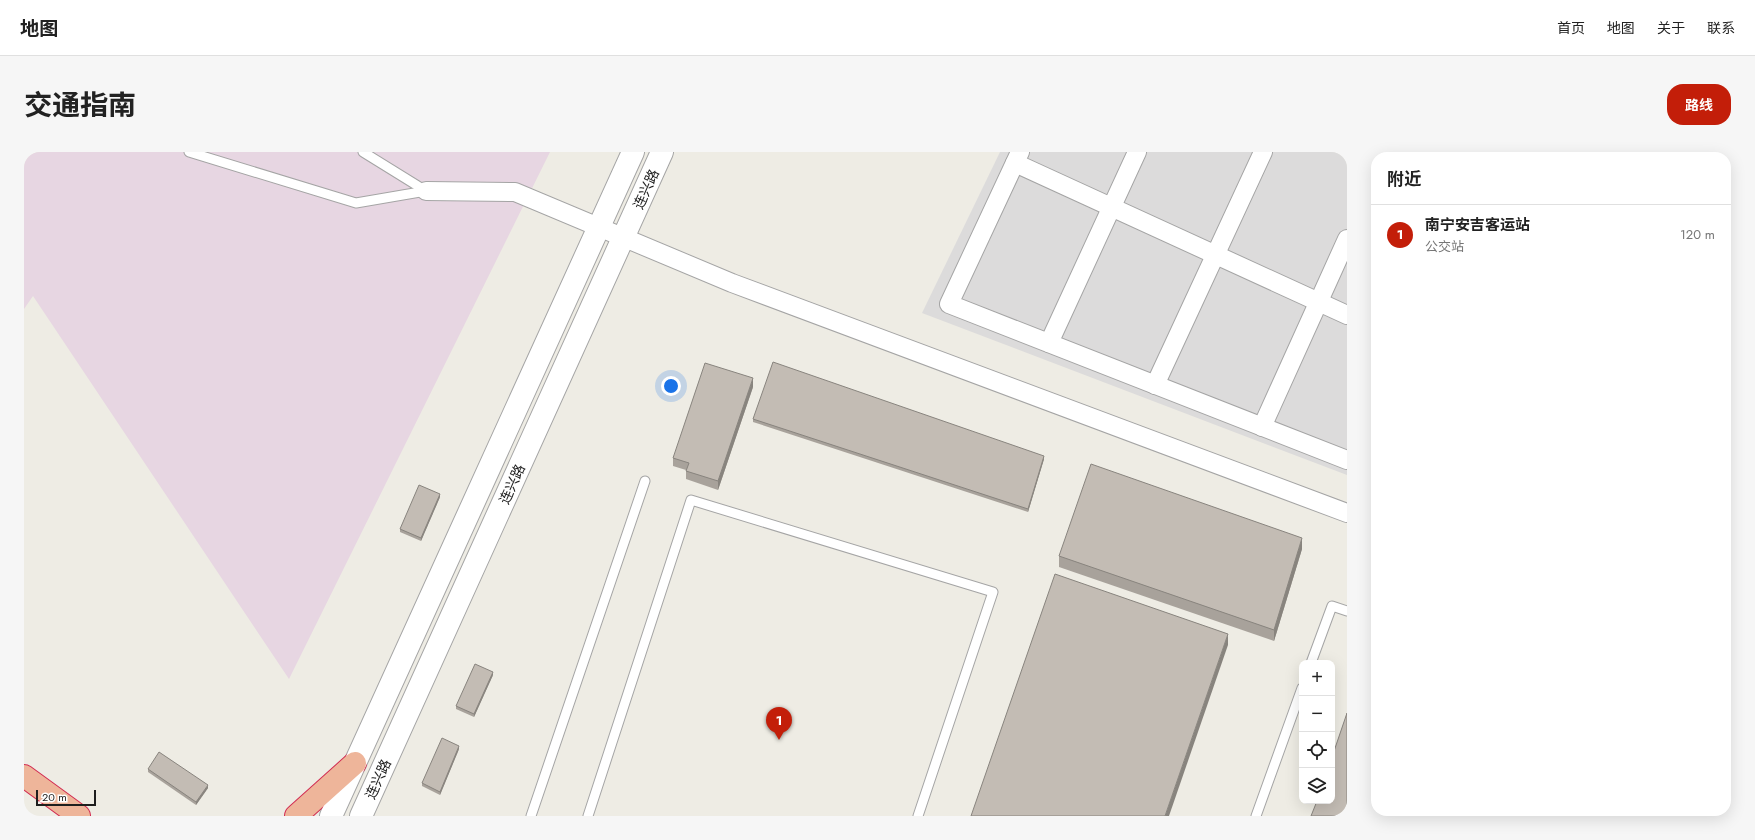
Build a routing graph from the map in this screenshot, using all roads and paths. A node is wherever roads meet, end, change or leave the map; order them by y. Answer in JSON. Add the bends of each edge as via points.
{"nodes":[{"id":1,"x":189,"y":152,"type":"edge"},
{"id":2,"x":363,"y":152,"type":"edge"},
{"id":3,"x":633,"y":152,"type":"edge"},
{"id":4,"x":662,"y":152,"type":"edge"},
{"id":5,"x":1137,"y":152,"type":"edge"},
{"id":6,"x":1263,"y":152,"type":"edge"},
{"id":7,"x":1017,"y":157,"type":"edge"},
{"id":8,"x":426,"y":191,"type":"junction"},
{"id":9,"x":1112,"y":207,"type":"junction"},
{"id":10,"x":598,"y":227,"type":"junction"},
{"id":11,"x":623,"y":238,"type":"junction"},
{"id":12,"x":1347,"y":240,"type":"edge"},
{"id":13,"x":1216,"y":255,"type":"junction"},
{"id":14,"x":1319,"y":302,"type":"junction"},
{"id":15,"x":1347,"y":315,"type":"edge"},
{"id":16,"x":1049,"y":343,"type":"junction"},
{"id":17,"x":1155,"y":385,"type":"junction"},
{"id":18,"x":1262,"y":427,"type":"junction"},
{"id":19,"x":1347,"y":460,"type":"edge"},
{"id":20,"x":645,"y":481,"type":"dead end"},
{"id":21,"x":1347,"y":513,"type":"edge"},
{"id":22,"x":1347,"y":611,"type":"edge"},
{"id":23,"x":1312,"y":660,"type":"edge"},
{"id":24,"x":1299,"y":696,"type":"edge"},
{"id":25,"x":355,"y":762,"type":"junction"},
{"id":26,"x":24,"y":776,"type":"edge"},
{"id":27,"x":79,"y":816,"type":"edge"},
{"id":28,"x":296,"y":816,"type":"edge"},
{"id":29,"x":331,"y":816,"type":"edge"},
{"id":30,"x":361,"y":816,"type":"edge"},
{"id":31,"x":531,"y":816,"type":"edge"},
{"id":32,"x":588,"y":816,"type":"edge"},
{"id":33,"x":918,"y":816,"type":"edge"},
{"id":34,"x":1256,"y":816,"type":"edge"}],
"edges":[{"from":1,"to":8,"type":"lane","via":[[356,203]]},
{"from":2,"to":8,"type":"lane"},
{"from":3,"to":10,"type":"street","name":"连兴路"},
{"from":4,"to":11,"type":"street","name":"连兴路"},
{"from":5,"to":9,"type":"street"},
{"from":6,"to":13,"type":"street"},
{"from":7,"to":9,"type":"street"},
{"from":7,"to":16,"type":"street","via":[[949,304]]},
{"from":8,"to":10,"type":"street","via":[[515,192]]},
{"from":9,"to":13,"type":"street"},
{"from":9,"to":16,"type":"street"},
{"from":10,"to":11,"type":"street"},
{"from":10,"to":25,"type":"street","name":"连兴路"},
{"from":11,"to":21,"type":"street","via":[[732,283]]},
{"from":11,"to":30,"type":"street","name":"连兴路"},
{"from":12,"to":14,"type":"street"},
{"from":13,"to":14,"type":"street"},
{"from":13,"to":17,"type":"street"},
{"from":14,"to":15,"type":"street"},
{"from":14,"to":18,"type":"street"},
{"from":16,"to":17,"type":"street"},
{"from":17,"to":18,"type":"street"},
{"from":18,"to":19,"type":"street"},
{"from":20,"to":31,"type":"lane"},
{"from":22,"to":23,"type":"lane","via":[[1332,606]]},
{"from":24,"to":34,"type":"lane"},
{"from":25,"to":28,"type":"highway"},
{"from":25,"to":29,"type":"street","name":"连兴路"},
{"from":26,"to":27,"type":"highway"},
{"from":32,"to":33,"type":"lane","via":[[692,500],[993,592]]}]}
